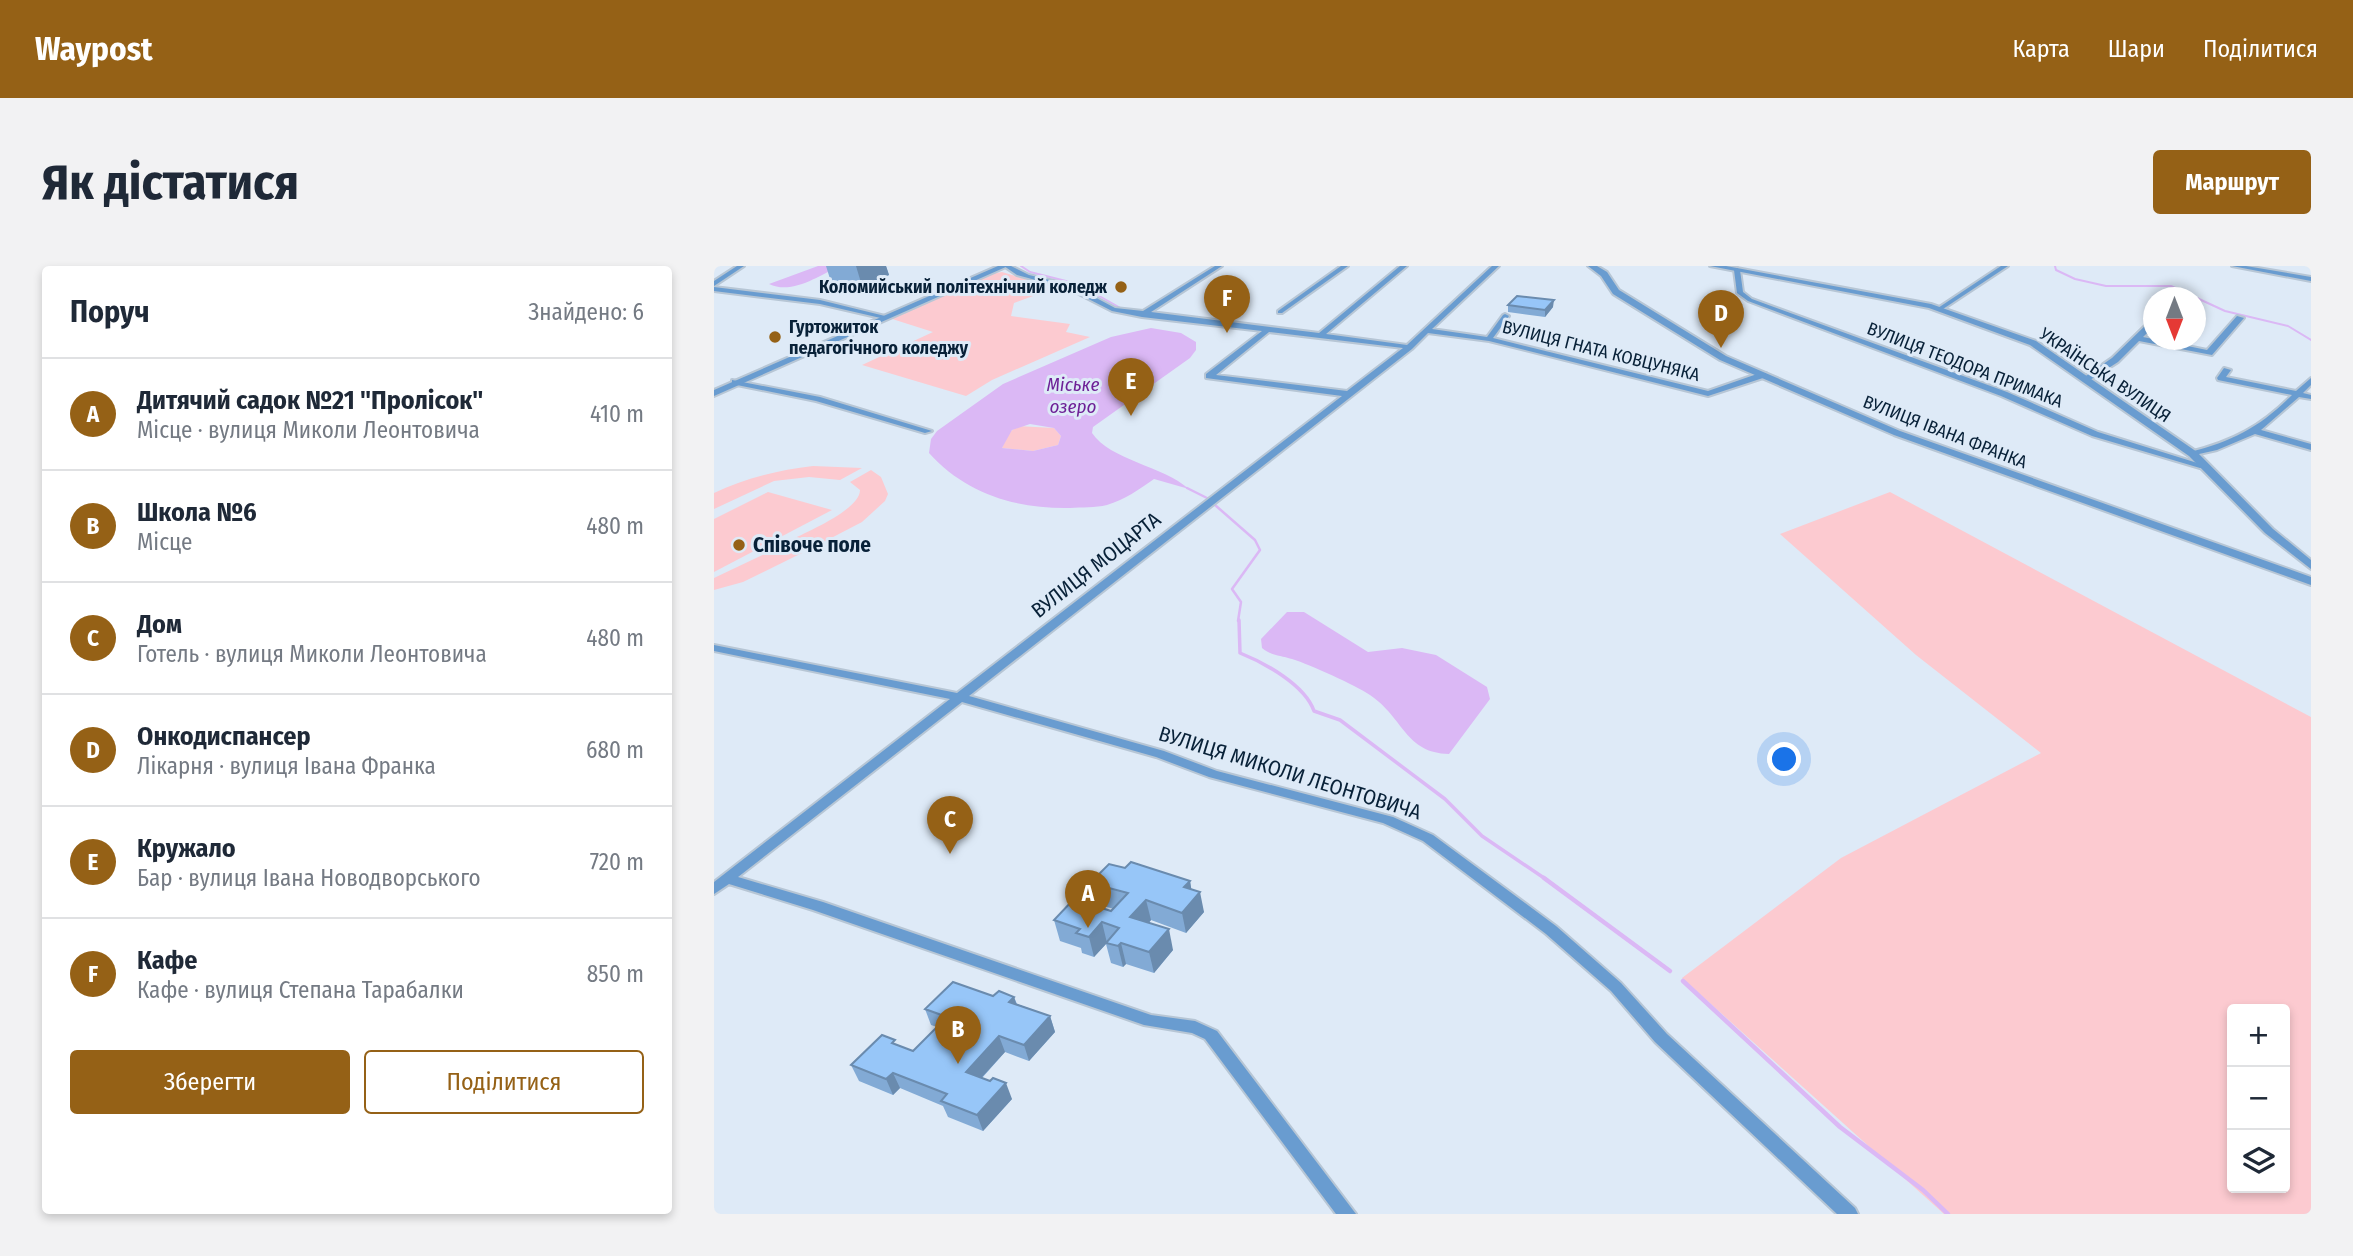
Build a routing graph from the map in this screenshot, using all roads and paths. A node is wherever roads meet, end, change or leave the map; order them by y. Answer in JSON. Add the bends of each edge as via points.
{"nodes":[{"id":1,"x":741,"y":266,"type":"edge"},
{"id":2,"x":1006,"y":266,"type":"edge"},
{"id":3,"x":1219,"y":266,"type":"edge"},
{"id":4,"x":1345,"y":266,"type":"edge"},
{"id":5,"x":1404,"y":266,"type":"edge"},
{"id":6,"x":1496,"y":266,"type":"edge"},
{"id":7,"x":1592,"y":266,"type":"edge"},
{"id":8,"x":1715,"y":266,"type":"edge"},
{"id":9,"x":2005,"y":266,"type":"edge"},
{"id":10,"x":2235,"y":266,"type":"edge"},
{"id":11,"x":1737,"y":270,"type":"junction"},
{"id":12,"x":2311,"y":279,"type":"edge"},
{"id":13,"x":714,"y":284,"type":"edge"},
{"id":14,"x":714,"y":289,"type":"edge"},
{"id":15,"x":1941,"y":308,"type":"junction"},
{"id":16,"x":1280,"y":312,"type":"dead end"},
{"id":17,"x":1142,"y":315,"type":"junction"},
{"id":18,"x":1505,"y":316,"type":"dead end"},
{"id":19,"x":885,"y":317,"type":"junction"},
{"id":20,"x":2240,"y":318,"type":"dead end"},
{"id":21,"x":1267,"y":330,"type":"junction"},
{"id":22,"x":1429,"y":331,"type":"junction"},
{"id":23,"x":2143,"y":332,"type":"edge"},
{"id":24,"x":1320,"y":336,"type":"junction"},
{"id":25,"x":2137,"y":338,"type":"junction"},
{"id":26,"x":1489,"y":339,"type":"junction"},
{"id":27,"x":1409,"y":347,"type":"junction"},
{"id":28,"x":2227,"y":370,"type":"dead end"},
{"id":29,"x":1763,"y":375,"type":"junction"},
{"id":30,"x":2087,"y":378,"type":"junction"},
{"id":31,"x":2311,"y":380,"type":"edge"},
{"id":32,"x":735,"y":382,"type":"junction"},
{"id":33,"x":714,"y":393,"type":"edge"},
{"id":34,"x":1348,"y":394,"type":"junction"},
{"id":35,"x":2298,"y":394,"type":"junction"},
{"id":36,"x":2311,"y":397,"type":"edge"},
{"id":37,"x":928,"y":431,"type":"dead end"},
{"id":38,"x":2259,"y":432,"type":"junction"},
{"id":39,"x":2309,"y":447,"type":"edge"},
{"id":40,"x":2193,"y":454,"type":"junction"},
{"id":41,"x":2203,"y":466,"type":"junction"},
{"id":42,"x":2311,"y":566,"type":"edge"},
{"id":43,"x":2311,"y":581,"type":"edge"},
{"id":44,"x":714,"y":648,"type":"edge"},
{"id":45,"x":958,"y":697,"type":"junction"},
{"id":46,"x":727,"y":879,"type":"junction"},
{"id":47,"x":714,"y":889,"type":"edge"},
{"id":48,"x":1347,"y":1214,"type":"edge"},
{"id":49,"x":1849,"y":1214,"type":"edge"}],
"edges":[{"from":1,"to":13,"type":"street"},
{"from":2,"to":17,"type":"street","via":[[1068,285],[1114,310]]},
{"from":2,"to":19,"type":"street"},
{"from":3,"to":17,"type":"street"},
{"from":4,"to":16,"type":"street"},
{"from":5,"to":24,"type":"street"},
{"from":6,"to":22,"type":"street","name":"ВУЛИЦЯ МОЦАРТА"},
{"from":7,"to":29,"type":"street","name":"ВУЛИЦЯ ІВАНА ФРАНКА","via":[[1635,306],[1723,358]]},
{"from":8,"to":11,"type":"street","name":"УКРАЇНСЬКА ВУЛИЦЯ"},
{"from":9,"to":15,"type":"street"},
{"from":10,"to":12,"type":"street"},
{"from":11,"to":15,"type":"street","name":"УКРАЇНСЬКА ВУЛИЦЯ"},
{"from":11,"to":41,"type":"street","name":"ВУЛИЦЯ ТЕОДОРА ПРИМАКА","via":[[1740,293],[1750,300],[2004,394],[2095,434]]},
{"from":14,"to":19,"type":"street","via":[[820,302]]},
{"from":15,"to":30,"type":"street","name":"УКРАЇНСЬКА ВУЛИЦЯ","via":[[2032,343]]},
{"from":17,"to":21,"type":"street"},
{"from":18,"to":26,"type":"street"},
{"from":19,"to":32,"type":"street"},
{"from":20,"to":25,"type":"street","via":[[2209,353]]},
{"from":21,"to":24,"type":"street"},
{"from":21,"to":34,"type":"street","via":[[1209,376]]},
{"from":22,"to":26,"type":"street","name":"ВУЛИЦЯ ГНАТА КОВЦУНЯКА"},
{"from":22,"to":27,"type":"street","name":"ВУЛИЦЯ МОЦАРТА"},
{"from":23,"to":25,"type":"street"},
{"from":24,"to":27,"type":"street"},
{"from":25,"to":30,"type":"street"},
{"from":26,"to":29,"type":"street","name":"ВУЛИЦЯ ГНАТА КОВЦУНЯКА","via":[[1708,394]]},
{"from":27,"to":34,"type":"street","name":"ВУЛИЦЯ МОЦАРТА"},
{"from":28,"to":35,"type":"street","via":[[2221,378]]},
{"from":29,"to":43,"type":"street","name":"ВУЛИЦЯ ІВАНА ФРАНКА","via":[[1897,433]]},
{"from":30,"to":40,"type":"street","name":"УКРАЇНСЬКА ВУЛИЦЯ"},
{"from":31,"to":35,"type":"street"},
{"from":32,"to":33,"type":"street"},
{"from":32,"to":37,"type":"street","via":[[817,399]]},
{"from":34,"to":45,"type":"street","name":"ВУЛИЦЯ МОЦАРТА"},
{"from":35,"to":36,"type":"street"},
{"from":35,"to":38,"type":"street"},
{"from":38,"to":39,"type":"street"},
{"from":38,"to":40,"type":"street"},
{"from":40,"to":41,"type":"street","name":"УКРАЇНСЬКА ВУЛИЦЯ"},
{"from":41,"to":42,"type":"street","name":"УКРАЇНСЬКА ВУЛИЦЯ"},
{"from":44,"to":45,"type":"street","name":"ВУЛИЦЯ МИКОЛИ ЛЕОНТОВИЧА"},
{"from":45,"to":46,"type":"street","name":"ВУЛИЦЯ МОЦАРТА"},
{"from":45,"to":49,"type":"street","name":"ВУЛИЦЯ МИКОЛИ ЛЕОНТОВИЧА","via":[[1160,754],[1213,774],[1388,820],[1428,838],[1541,922],[1616,987],[1661,1038]]},
{"from":46,"to":47,"type":"street","name":"ВУЛИЦЯ МОЦАРТА"},
{"from":46,"to":48,"type":"street","via":[[1150,1021],[1195,1027],[1211,1035]]}]}
